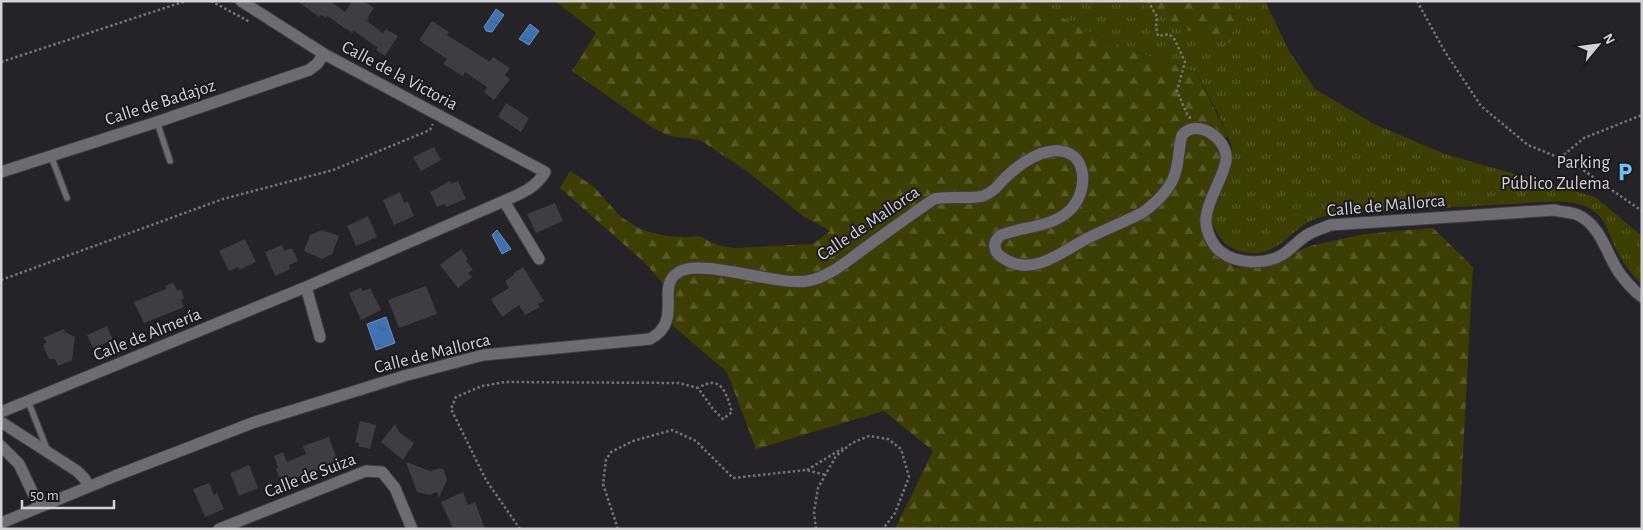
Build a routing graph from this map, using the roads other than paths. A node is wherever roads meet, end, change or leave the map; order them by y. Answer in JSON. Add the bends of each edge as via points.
{"nodes":[{"id":1,"x":241,"y":1,"type":"edge"},
{"id":2,"x":324,"y":54,"type":"junction"},
{"id":3,"x":157,"y":122,"type":"junction"},
{"id":4,"x":51,"y":156,"type":"junction"},
{"id":5,"x":170,"y":161,"type":"dead end"},
{"id":6,"x":1,"y":172,"type":"edge"},
{"id":7,"x":545,"y":172,"type":"joint"},
{"id":8,"x":67,"y":198,"type":"dead end"},
{"id":9,"x":504,"y":201,"type":"junction"},
{"id":10,"x":539,"y":259,"type":"dead end"},
{"id":11,"x":306,"y":286,"type":"junction"},
{"id":12,"x":1642,"y":297,"type":"edge"},
{"id":13,"x":320,"y":337,"type":"dead end"},
{"id":14,"x":28,"y":401,"type":"junction"},
{"id":15,"x":1,"y":412,"type":"edge"},
{"id":16,"x":1,"y":422,"type":"edge"},
{"id":17,"x":1,"y":446,"type":"edge"},
{"id":18,"x":48,"y":451,"type":"junction"},
{"id":19,"x":89,"y":486,"type":"junction"},
{"id":20,"x":39,"y":506,"type":"junction"},
{"id":21,"x":1,"y":523,"type":"edge"},
{"id":22,"x":220,"y":529,"type":"edge"},
{"id":23,"x":412,"y":529,"type":"edge"}],
"edges":[{"from":1,"to":2,"type":"street","name":"Calle de la Victoria"},
{"from":2,"to":3,"type":"street","name":"Calle de Badajoz","via":[[309,70]]},
{"from":2,"to":7,"type":"street","name":"Calle de la Victoria"},
{"from":3,"to":4,"type":"street","name":"Calle de Badajoz"},
{"from":3,"to":5,"type":"lane"},
{"from":4,"to":6,"type":"street","name":"Calle de Badajoz"},
{"from":4,"to":8,"type":"lane"},
{"from":7,"to":9,"type":"street","name":"Calle de Almería","via":[[540,182]]},
{"from":9,"to":10,"type":"street"},
{"from":9,"to":11,"type":"street","name":"Calle de Almería"},
{"from":11,"to":13,"type":"street"},
{"from":11,"to":14,"type":"street","name":"Calle de Almería"},
{"from":12,"to":19,"type":"street","name":"Calle de Mallorca","via":[[1618,271],[1599,234],[1590,224],[1577,214],[1554,210],[1330,225],[1310,233],[1281,256],[1252,261],[1231,258],[1215,247],[1206,220],[1226,158],[1218,140],[1206,130],[1192,127],[1182,135],[1172,183],[1149,208],[1037,264],[1014,264],[1000,256],[995,245],[1001,235],[1048,223],[1070,210],[1082,189],[1082,174],[1080,164],[1068,152],[1053,151],[1025,161],[994,190],[982,196],[934,199],[844,263],[812,280],[788,281],[698,267],[679,272],[671,279],[668,321],[659,334],[650,339],[483,356],[446,364],[255,422]]},
{"from":14,"to":15,"type":"street","name":"Calle de Almería"},
{"from":14,"to":18,"type":"lane"},
{"from":16,"to":18,"type":"street"},
{"from":17,"to":20,"type":"street","via":[[19,464]]},
{"from":18,"to":19,"type":"street","via":[[78,471]]},
{"from":19,"to":20,"type":"street","name":"Calle de Mallorca"},
{"from":20,"to":21,"type":"street","name":"Calle de Mallorca"},
{"from":22,"to":23,"type":"street","name":"Calle de Suiza","via":[[366,471],[382,472],[395,488]]}]}
